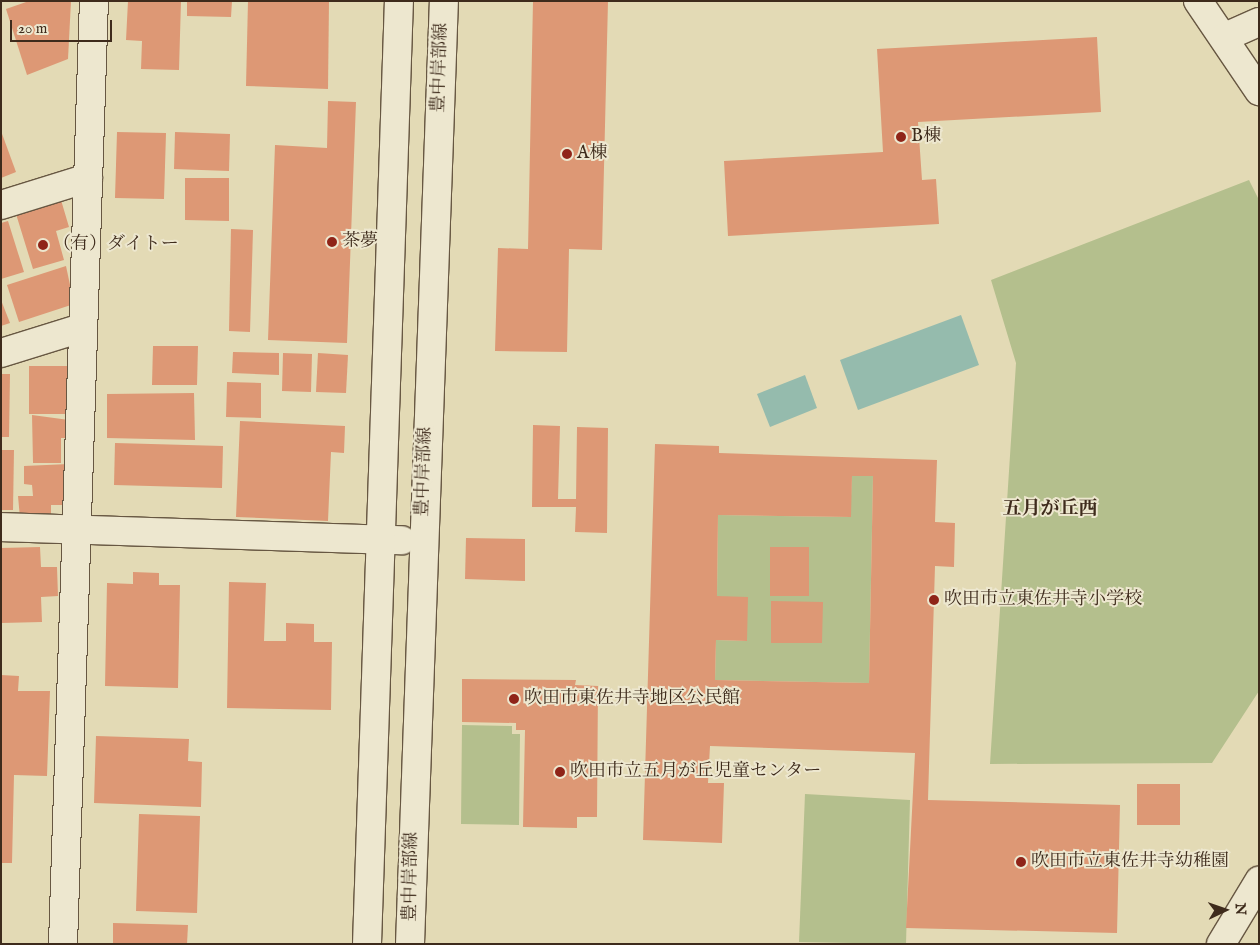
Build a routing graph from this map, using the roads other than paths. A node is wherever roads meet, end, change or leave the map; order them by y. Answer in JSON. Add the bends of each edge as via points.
{"nodes":[{"id":1,"x":94,"y":1,"type":"edge"},
{"id":2,"x":399,"y":1,"type":"edge"},
{"id":3,"x":444,"y":1,"type":"edge"},
{"id":4,"x":1198,"y":1,"type":"edge"},
{"id":5,"x":1259,"y":22,"type":"edge"},
{"id":6,"x":1225,"y":37,"type":"junction"},
{"id":7,"x":1259,"y":92,"type":"edge"},
{"id":8,"x":88,"y":178,"type":"junction"},
{"id":9,"x":1,"y":205,"type":"edge"},
{"id":10,"x":82,"y":328,"type":"junction"},
{"id":11,"x":1,"y":353,"type":"edge"},
{"id":12,"x":1,"y":527,"type":"edge"},
{"id":13,"x":78,"y":530,"type":"junction"},
{"id":14,"x":384,"y":540,"type":"junction"},
{"id":15,"x":423,"y":540,"type":"junction"},
{"id":16,"x":1259,"y":881,"type":"edge"},
{"id":17,"x":63,"y":944,"type":"edge"},
{"id":18,"x":367,"y":944,"type":"edge"},
{"id":19,"x":410,"y":944,"type":"edge"},
{"id":20,"x":1221,"y":944,"type":"edge"}],
"edges":[{"from":1,"to":8,"type":"street"},
{"from":2,"to":14,"type":"street"},
{"from":3,"to":15,"type":"street","name":"豊中岸部線"},
{"from":4,"to":6,"type":"street"},
{"from":5,"to":6,"type":"street"},
{"from":6,"to":7,"type":"street"},
{"from":8,"to":9,"type":"street"},
{"from":8,"to":10,"type":"street"},
{"from":10,"to":11,"type":"street"},
{"from":10,"to":13,"type":"street"},
{"from":12,"to":13,"type":"street"},
{"from":13,"to":14,"type":"street"},
{"from":13,"to":17,"type":"street"},
{"from":14,"to":15,"type":"street"},
{"from":14,"to":18,"type":"street"},
{"from":15,"to":19,"type":"street","name":"豊中岸部線"},
{"from":16,"to":20,"type":"street"}]}
